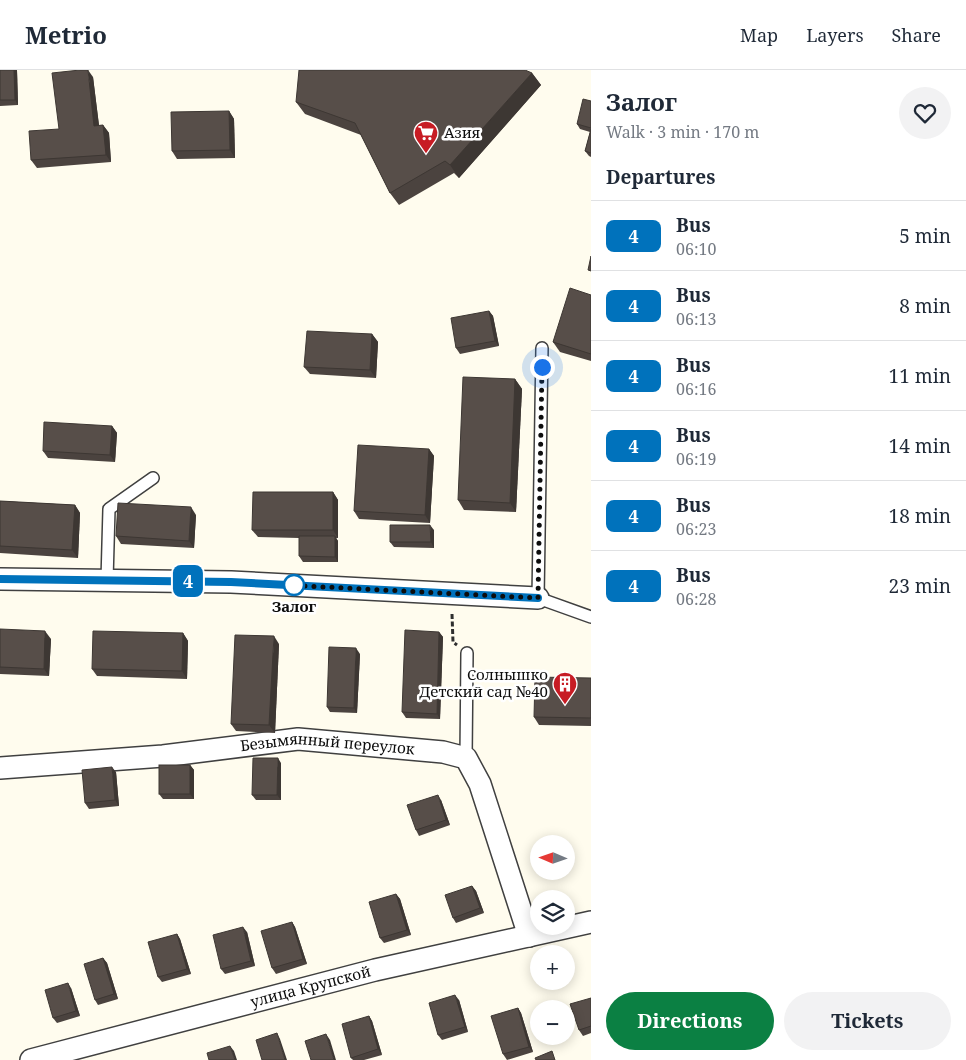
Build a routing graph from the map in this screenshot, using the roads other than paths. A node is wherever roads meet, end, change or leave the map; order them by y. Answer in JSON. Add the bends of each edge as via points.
{"nodes":[{"id":1,"x":542,"y":348,"type":"dead end"},
{"id":2,"x":153,"y":478,"type":"dead end"},
{"id":3,"x":0,"y":579,"type":"edge"},
{"id":4,"x":107,"y":580,"type":"junction"},
{"id":5,"x":538,"y":598,"type":"junction"},
{"id":6,"x":591,"y":617,"type":"edge"},
{"id":7,"x":467,"y":653,"type":"road end"},
{"id":8,"x":466,"y":758,"type":"junction"},
{"id":9,"x":0,"y":768,"type":"edge"},
{"id":10,"x":591,"y":922,"type":"edge"},
{"id":11,"x":529,"y":936,"type":"junction"},
{"id":12,"x":31,"y":1060,"type":"edge"}],
"edges":[{"from":1,"to":5,"type":"lane"},
{"from":2,"to":4,"type":"lane","via":[[110,509]]},
{"from":3,"to":4,"type":"street"},
{"from":4,"to":5,"type":"street","via":[[231,582]]},
{"from":5,"to":6,"type":"lane"},
{"from":7,"to":8,"type":"lane"},
{"from":8,"to":9,"type":"street","name":"Безымянный переулок","via":[[443,752],[298,738],[163,756]]},
{"from":8,"to":11,"type":"street","via":[[480,784]]},
{"from":10,"to":11,"type":"street","name":"улица Крупской"},
{"from":11,"to":12,"type":"street","name":"улица Крупской","via":[[375,970]]}]}
